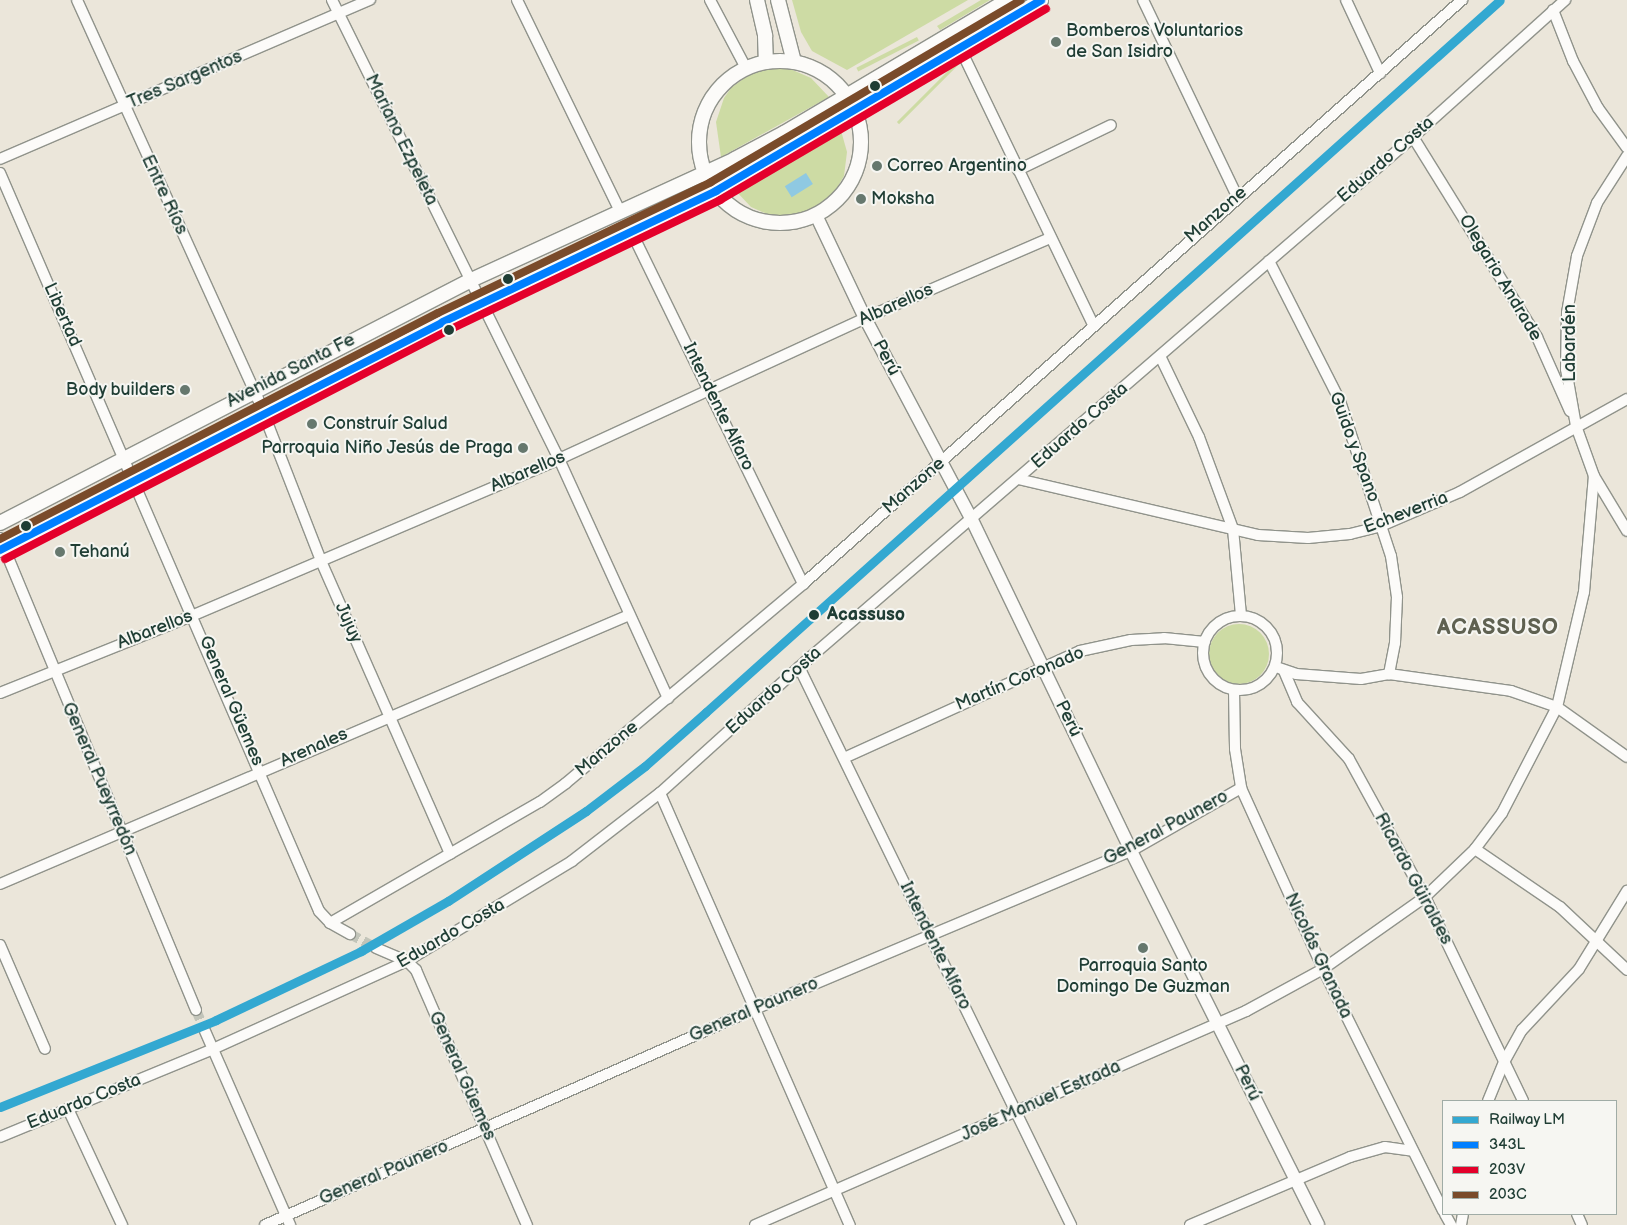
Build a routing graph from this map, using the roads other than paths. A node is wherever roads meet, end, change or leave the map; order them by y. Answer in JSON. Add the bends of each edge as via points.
{"nodes":[{"id":1,"x":76,"y":0,"type":"edge"},
{"id":2,"x":332,"y":0,"type":"edge"},
{"id":3,"x":370,"y":0,"type":"edge"},
{"id":4,"x":517,"y":0,"type":"edge"},
{"id":5,"x":710,"y":0,"type":"edge"},
{"id":6,"x":757,"y":0,"type":"edge"},
{"id":7,"x":778,"y":0,"type":"edge"},
{"id":8,"x":1008,"y":0,"type":"edge"},
{"id":9,"x":1143,"y":0,"type":"edge"},
{"id":10,"x":1346,"y":0,"type":"edge"},
{"id":11,"x":1462,"y":0,"type":"edge"},
{"id":12,"x":1566,"y":0,"type":"edge"},
{"id":13,"x":1038,"y":1,"type":"edge"},
{"id":14,"x":1553,"y":10,"type":"junction"},
{"id":15,"x":339,"y":15,"type":"junction"},
{"id":16,"x":960,"y":48,"type":"junction"},
{"id":17,"x":766,"y":62,"type":"junction"},
{"id":18,"x":794,"y":62,"type":"junction"},
{"id":19,"x":746,"y":68,"type":"junction"},
{"id":20,"x":1380,"y":73,"type":"junction"},
{"id":21,"x":847,"y":96,"type":"junction"},
{"id":22,"x":123,"y":105,"type":"junction"},
{"id":23,"x":855,"y":111,"type":"junction"},
{"id":24,"x":1110,"y":125,"type":"dead end"},
{"id":25,"x":1413,"y":137,"type":"junction"},
{"id":26,"x":1627,"y":148,"type":"edge"},
{"id":27,"x":1627,"y":156,"type":"edge"},
{"id":28,"x":0,"y":159,"type":"edge"},
{"id":29,"x":1018,"y":170,"type":"junction"},
{"id":30,"x":0,"y":173,"type":"edge"},
{"id":31,"x":705,"y":174,"type":"junction"},
{"id":32,"x":716,"y":192,"type":"junction"},
{"id":33,"x":1237,"y":196,"type":"junction"},
{"id":34,"x":621,"y":213,"type":"junction"},
{"id":35,"x":816,"y":215,"type":"junction"},
{"id":36,"x":631,"y":232,"type":"junction"},
{"id":37,"x":1050,"y":238,"type":"junction"},
{"id":38,"x":1269,"y":261,"type":"junction"},
{"id":39,"x":470,"y":281,"type":"junction"},
{"id":40,"x":481,"y":303,"type":"junction"},
{"id":41,"x":865,"y":318,"type":"junction"},
{"id":42,"x":1093,"y":324,"type":"junction"},
{"id":43,"x":1160,"y":356,"type":"junction"},
{"id":44,"x":710,"y":389,"type":"junction"},
{"id":45,"x":253,"y":390,"type":"junction"},
{"id":46,"x":1627,"y":399,"type":"edge"},
{"id":47,"x":263,"y":413,"type":"junction"},
{"id":48,"x":1576,"y":426,"type":"junction"},
{"id":49,"x":124,"y":457,"type":"junction"},
{"id":50,"x":559,"y":459,"type":"junction"},
{"id":51,"x":942,"y":462,"type":"junction"},
{"id":52,"x":1594,"y":476,"type":"junction"},
{"id":53,"x":134,"y":480,"type":"junction"},
{"id":54,"x":1018,"y":480,"type":"junction"},
{"id":55,"x":972,"y":520,"type":"junction"},
{"id":56,"x":0,"y":523,"type":"edge"},
{"id":57,"x":1381,"y":526,"type":"junction"},
{"id":58,"x":1233,"y":529,"type":"junction"},
{"id":59,"x":1627,"y":531,"type":"edge"},
{"id":60,"x":1,"y":545,"type":"edge"},
{"id":61,"x":321,"y":560,"type":"junction"},
{"id":62,"x":803,"y":584,"type":"junction"},
{"id":63,"x":194,"y":615,"type":"junction"},
{"id":64,"x":629,"y":615,"type":"junction"},
{"id":65,"x":1241,"y":616,"type":"junction"},
{"id":66,"x":1205,"y":642,"type":"junction"},
{"id":67,"x":1043,"y":666,"type":"junction"},
{"id":68,"x":799,"y":667,"type":"junction"},
{"id":69,"x":1280,"y":668,"type":"junction"},
{"id":70,"x":53,"y":670,"type":"junction"},
{"id":71,"x":1389,"y":674,"type":"junction"},
{"id":72,"x":1234,"y":690,"type":"junction"},
{"id":73,"x":0,"y":693,"type":"edge"},
{"id":74,"x":668,"y":698,"type":"junction"},
{"id":75,"x":1557,"y":707,"type":"junction"},
{"id":76,"x":388,"y":716,"type":"junction"},
{"id":77,"x":1627,"y":757,"type":"edge"},
{"id":78,"x":844,"y":758,"type":"junction"},
{"id":79,"x":261,"y":771,"type":"junction"},
{"id":80,"x":1240,"y":788,"type":"junction"},
{"id":81,"x":660,"y":792,"type":"junction"},
{"id":82,"x":121,"y":832,"type":"junction"},
{"id":83,"x":1475,"y":849,"type":"junction"},
{"id":84,"x":1131,"y":851,"type":"junction"},
{"id":85,"x":450,"y":854,"type":"junction"},
{"id":86,"x":0,"y":884,"type":"edge"},
{"id":87,"x":1627,"y":891,"type":"edge"},
{"id":88,"x":1425,"y":897,"type":"junction"},
{"id":89,"x":330,"y":923,"type":"junction"},
{"id":90,"x":350,"y":934,"type":"tunnel mouth"},
{"id":91,"x":930,"y":935,"type":"junction"},
{"id":92,"x":1599,"y":941,"type":"junction"},
{"id":93,"x":0,"y":945,"type":"edge"},
{"id":94,"x":376,"y":948,"type":"tunnel mouth"},
{"id":95,"x":407,"y":962,"type":"junction"},
{"id":96,"x":1323,"y":969,"type":"junction"},
{"id":97,"x":1627,"y":970,"type":"edge"},
{"id":98,"x":755,"y":1009,"type":"junction"},
{"id":99,"x":196,"y":1010,"type":"tunnel mouth"},
{"id":100,"x":1218,"y":1023,"type":"junction"},
{"id":101,"x":205,"y":1031,"type":"tunnel mouth"},
{"id":102,"x":44,"y":1049,"type":"dead end"},
{"id":103,"x":213,"y":1049,"type":"junction"},
{"id":104,"x":1504,"y":1062,"type":"junction"},
{"id":105,"x":1488,"y":1100,"type":"edge"},
{"id":106,"x":1523,"y":1100,"type":"edge"},
{"id":107,"x":68,"y":1109,"type":"junction"},
{"id":108,"x":1016,"y":1114,"type":"junction"},
{"id":109,"x":485,"y":1129,"type":"junction"},
{"id":110,"x":0,"y":1137,"type":"edge"},
{"id":111,"x":1412,"y":1151,"type":"junction"},
{"id":112,"x":1295,"y":1179,"type":"junction"},
{"id":113,"x":834,"y":1190,"type":"junction"},
{"id":114,"x":1442,"y":1208,"type":"edge"},
{"id":115,"x":286,"y":1215,"type":"junction"},
{"id":116,"x":122,"y":1225,"type":"edge"},
{"id":117,"x":265,"y":1225,"type":"edge"},
{"id":118,"x":290,"y":1225,"type":"edge"},
{"id":119,"x":527,"y":1225,"type":"edge"},
{"id":120,"x":755,"y":1225,"type":"edge"},
{"id":121,"x":850,"y":1225,"type":"edge"},
{"id":122,"x":1071,"y":1225,"type":"edge"},
{"id":123,"x":1190,"y":1225,"type":"edge"},
{"id":124,"x":1318,"y":1225,"type":"edge"}],
"edges":[{"from":1,"to":22,"type":"street","name":"Entre Ríos"},
{"from":2,"to":15,"type":"street","name":"Mariano Ezpeleta"},
{"from":3,"to":15,"type":"street","name":"Tres Sargentos"},
{"from":4,"to":34,"type":"street"},
{"from":5,"to":19,"type":"street"},
{"from":6,"to":17,"type":"main road","via":[[765,36]]},
{"from":7,"to":18,"type":"main road"},
{"from":8,"to":21,"type":"main road","name":"Avenida Santa Fe"},
{"from":9,"to":33,"type":"street"},
{"from":10,"to":20,"type":"street"},
{"from":11,"to":20,"type":"street","name":"Manzone"},
{"from":12,"to":14,"type":"street","name":"Eduardo Costa"},
{"from":13,"to":16,"type":"main road","name":"Avenida Santa Fe"},
{"from":14,"to":25,"type":"street","name":"Eduardo Costa"},
{"from":14,"to":26,"type":"street","via":[[1581,77],[1598,108]]},
{"from":15,"to":22,"type":"street","name":"Tres Sargentos"},
{"from":15,"to":39,"type":"street","name":"Mariano Ezpeleta"},
{"from":16,"to":23,"type":"main road","name":"Avenida Santa Fe"},
{"from":16,"to":29,"type":"street"},
{"from":17,"to":18,"type":"main road"},
{"from":17,"to":19,"type":"main road"},
{"from":18,"to":21,"type":"main road","via":[[818,70]]},
{"from":19,"to":31,"type":"main road","via":[[718,90],[702,121],[700,154]]},
{"from":20,"to":33,"type":"street","name":"Manzone"},
{"from":21,"to":23,"type":"main road"},
{"from":21,"to":31,"type":"main road","name":"Avenida Santa Fe"},
{"from":22,"to":28,"type":"street","name":"Tres Sargentos"},
{"from":22,"to":45,"type":"street","name":"Entre Ríos"},
{"from":23,"to":32,"type":"main road","name":"Avenida Santa Fe"},
{"from":23,"to":35,"type":"main road","via":[[860,130],[856,170],[838,199]]},
{"from":24,"to":29,"type":"street"},
{"from":25,"to":38,"type":"street","name":"Eduardo Costa"},
{"from":25,"to":48,"type":"street","name":"Olegario Andrade","via":[[1537,337]]},
{"from":27,"to":48,"type":"street","name":"Labardén","via":[[1597,203],[1577,256],[1567,312],[1566,360]]},
{"from":29,"to":37,"type":"street"},
{"from":30,"to":49,"type":"street","name":"Libertad"},
{"from":31,"to":32,"type":"main road"},
{"from":31,"to":34,"type":"main road","name":"Avenida Santa Fe"},
{"from":32,"to":35,"type":"main road","via":[[736,211],[755,220],[786,223]]},
{"from":32,"to":36,"type":"main road","name":"Avenida Santa Fe"},
{"from":33,"to":42,"type":"street","name":"Manzone"},
{"from":34,"to":39,"type":"main road","name":"Avenida Santa Fe"},
{"from":35,"to":41,"type":"street","name":"Perú"},
{"from":36,"to":40,"type":"main road","name":"Avenida Santa Fe"},
{"from":36,"to":44,"type":"street","name":"Intendente Alfaro"},
{"from":37,"to":41,"type":"street","name":"Albarellos"},
{"from":37,"to":42,"type":"street"},
{"from":38,"to":43,"type":"street","name":"Eduardo Costa"},
{"from":38,"to":57,"type":"street","name":"Guido y Spano","via":[[1340,401]]},
{"from":39,"to":40,"type":"street","name":"Mariano Ezpeleta"},
{"from":39,"to":45,"type":"main road","name":"Avenida Santa Fe"},
{"from":40,"to":47,"type":"main road","name":"Avenida Santa Fe"},
{"from":40,"to":50,"type":"street","name":"Mariano Ezpeleta"},
{"from":41,"to":44,"type":"street","name":"Albarellos"},
{"from":41,"to":51,"type":"street","name":"Perú"},
{"from":42,"to":51,"type":"street","name":"Manzone"},
{"from":43,"to":54,"type":"street","name":"Eduardo Costa"},
{"from":43,"to":58,"type":"street","via":[[1199,437]]},
{"from":44,"to":50,"type":"street","name":"Albarellos"},
{"from":44,"to":62,"type":"street","name":"Intendente Alfaro"},
{"from":45,"to":47,"type":"street","name":"Jujuy"},
{"from":45,"to":49,"type":"main road","name":"Avenida Santa Fe"},
{"from":46,"to":48,"type":"street","name":"Echeverria"},
{"from":47,"to":53,"type":"main road","name":"Avenida Santa Fe"},
{"from":47,"to":61,"type":"street","name":"Jujuy"},
{"from":48,"to":52,"type":"street","name":"Labardén"},
{"from":48,"to":57,"type":"street","name":"Echeverria","via":[[1460,492]]},
{"from":49,"to":53,"type":"street","name":"General Güemes"},
{"from":49,"to":56,"type":"main road","name":"Avenida Santa Fe"},
{"from":50,"to":61,"type":"street","name":"Albarellos"},
{"from":50,"to":64,"type":"street","name":"Mariano Ezpeleta"},
{"from":51,"to":55,"type":"street","name":"Perú"},
{"from":51,"to":62,"type":"street","name":"Manzone"},
{"from":52,"to":59,"type":"street","name":"Labardén"},
{"from":52,"to":75,"type":"street","via":[[1584,592]]},
{"from":53,"to":60,"type":"main road","name":"Avenida Santa Fe"},
{"from":53,"to":63,"type":"street","name":"General Güemes"},
{"from":54,"to":55,"type":"street","name":"Eduardo Costa"},
{"from":54,"to":58,"type":"street","name":"Echeverria"},
{"from":55,"to":67,"type":"street","name":"Perú"},
{"from":55,"to":68,"type":"street","name":"Eduardo Costa"},
{"from":57,"to":58,"type":"street","name":"Echeverria","via":[[1350,534],[1308,538],[1258,535]]},
{"from":57,"to":71,"type":"street","name":"Guido y Spano","via":[[1391,556],[1397,597],[1395,643]]},
{"from":58,"to":65,"type":"street"},
{"from":60,"to":70,"type":"street","name":"General Pueyrredón"},
{"from":61,"to":63,"type":"street","name":"Albarellos"},
{"from":61,"to":76,"type":"street","name":"Jujuy"},
{"from":62,"to":74,"type":"street","name":"Manzone"},
{"from":63,"to":70,"type":"street","name":"Albarellos"},
{"from":63,"to":79,"type":"street","name":"General Güemes"},
{"from":64,"to":74,"type":"street","name":"Mariano Ezpeleta"},
{"from":64,"to":76,"type":"street","name":"Arenales"},
{"from":65,"to":66,"type":"street","via":[[1218,623]]},
{"from":65,"to":69,"type":"street","via":[[1257,620],[1270,631]]},
{"from":66,"to":67,"type":"street","name":"Martín Coronado","via":[[1164,638],[1114,642]]},
{"from":66,"to":72,"type":"street","via":[[1203,655],[1209,673],[1222,686]]},
{"from":67,"to":78,"type":"street","name":"Martín Coronado"},
{"from":67,"to":84,"type":"street","name":"Perú"},
{"from":68,"to":78,"type":"street","name":"Intendente Alfaro"},
{"from":68,"to":81,"type":"street","name":"Eduardo Costa"},
{"from":69,"to":71,"type":"street","via":[[1361,679]]},
{"from":69,"to":72,"type":"street","via":[[1259,686]]},
{"from":69,"to":88,"type":"street","name":"Ricardo Güiraldes","via":[[1297,702],[1348,759]]},
{"from":70,"to":73,"type":"street","name":"Albarellos"},
{"from":70,"to":82,"type":"street","name":"General Pueyrredón"},
{"from":71,"to":75,"type":"street","via":[[1511,691]]},
{"from":72,"to":80,"type":"street","name":"Nicolás Granada","via":[[1235,749]]},
{"from":74,"to":85,"type":"street","name":"Manzone","via":[[540,802]]},
{"from":75,"to":77,"type":"street"},
{"from":75,"to":83,"type":"street","via":[[1502,813]]},
{"from":76,"to":79,"type":"street","name":"Arenales"},
{"from":76,"to":85,"type":"street","name":"Jujuy"},
{"from":78,"to":91,"type":"street","name":"Intendente Alfaro"},
{"from":79,"to":82,"type":"street","name":"Arenales"},
{"from":79,"to":89,"type":"street","name":"General Güemes","via":[[319,911]]},
{"from":80,"to":84,"type":"street","name":"General Paunero"},
{"from":80,"to":96,"type":"street","name":"Nicolás Granada"},
{"from":81,"to":95,"type":"street","name":"Eduardo Costa","via":[[572,861]]},
{"from":81,"to":98,"type":"street"},
{"from":82,"to":86,"type":"street","name":"Arenales"},
{"from":82,"to":99,"type":"street","name":"General Pueyrredón"},
{"from":83,"to":88,"type":"street"},
{"from":83,"to":92,"type":"street","via":[[1526,881]]},
{"from":84,"to":91,"type":"street","name":"General Paunero"},
{"from":84,"to":100,"type":"street","name":"Perú"},
{"from":85,"to":89,"type":"street","name":"Manzone"},
{"from":87,"to":92,"type":"street"},
{"from":88,"to":96,"type":"street"},
{"from":88,"to":104,"type":"street","name":"Ricardo Güiraldes"},
{"from":89,"to":90,"type":"street","name":"General Güemes"},
{"from":91,"to":98,"type":"street","name":"General Paunero"},
{"from":91,"to":108,"type":"street","name":"Intendente Alfaro"},
{"from":92,"to":97,"type":"street"},
{"from":92,"to":104,"type":"street","via":[[1579,969],[1522,1030]]},
{"from":93,"to":102,"type":"street"},
{"from":94,"to":95,"type":"street"},
{"from":95,"to":103,"type":"street","name":"Eduardo Costa"},
{"from":95,"to":109,"type":"street","name":"General Güemes","via":[[416,970]]},
{"from":96,"to":100,"type":"street","name":"José Manuel Estrada"},
{"from":96,"to":111,"type":"street","name":"Nicolás Granada"},
{"from":98,"to":109,"type":"street","name":"General Paunero"},
{"from":98,"to":113,"type":"street"},
{"from":100,"to":108,"type":"street","name":"José Manuel Estrada"},
{"from":100,"to":112,"type":"street","name":"Perú"},
{"from":101,"to":103,"type":"street"},
{"from":103,"to":107,"type":"street","name":"Eduardo Costa"},
{"from":103,"to":115,"type":"street"},
{"from":104,"to":105,"type":"street"},
{"from":104,"to":106,"type":"street","name":"Ricardo Güiraldes"},
{"from":107,"to":110,"type":"street","name":"Eduardo Costa"},
{"from":107,"to":116,"type":"street"},
{"from":108,"to":113,"type":"street","name":"José Manuel Estrada"},
{"from":108,"to":122,"type":"street","name":"Intendente Alfaro"},
{"from":109,"to":115,"type":"street","name":"General Paunero"},
{"from":109,"to":119,"type":"street","name":"General Güemes"},
{"from":111,"to":112,"type":"street","via":[[1385,1147],[1368,1151]]},
{"from":111,"to":114,"type":"street","name":"Nicolás Granada"},
{"from":112,"to":123,"type":"street"},
{"from":112,"to":124,"type":"street","name":"Perú"},
{"from":113,"to":120,"type":"street","name":"José Manuel Estrada"},
{"from":113,"to":121,"type":"street"},
{"from":115,"to":117,"type":"street","name":"General Paunero"},
{"from":115,"to":118,"type":"street"}]}
